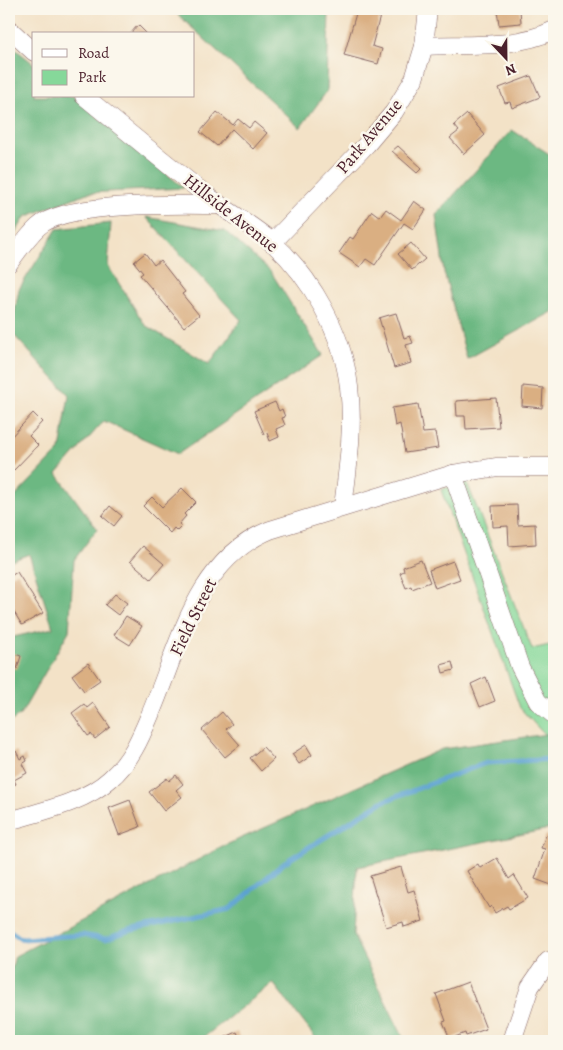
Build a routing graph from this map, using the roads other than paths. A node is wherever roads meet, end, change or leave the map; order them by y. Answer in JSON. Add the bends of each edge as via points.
{"nodes":[{"id":1,"x":428,"y":9,"type":"edge"},
{"id":2,"x":9,"y":30,"type":"edge"},
{"id":3,"x":554,"y":30,"type":"edge"},
{"id":4,"x":424,"y":46,"type":"junction"},
{"id":5,"x":32,"y":50,"type":"edge"},
{"id":6,"x":86,"y":98,"type":"edge"},
{"id":7,"x":219,"y":205,"type":"junction"},
{"id":8,"x":272,"y":242,"type":"junction"},
{"id":9,"x":9,"y":263,"type":"edge"},
{"id":10,"x":554,"y":467,"type":"edge"},
{"id":11,"x":453,"y":474,"type":"junction"},
{"id":12,"x":344,"y":507,"type":"junction"},
{"id":13,"x":554,"y":715,"type":"edge"},
{"id":14,"x":9,"y":821,"type":"edge"},
{"id":15,"x":548,"y":961,"type":"dead end"},
{"id":16,"x":512,"y":1041,"type":"edge"}],
"edges":[{"from":1,"to":4,"type":"street","name":"Park Avenue"},
{"from":2,"to":5,"type":"street"},
{"from":3,"to":4,"type":"street","via":[[502,43]]},
{"from":4,"to":8,"type":"street","name":"Park Avenue","via":[[414,79],[394,112]]},
{"from":6,"to":7,"type":"street","name":"Hillside Avenue"},
{"from":7,"to":8,"type":"street","name":"Hillside Avenue"},
{"from":7,"to":9,"type":"street","via":[[130,204],[60,216],[39,226]]},
{"from":8,"to":12,"type":"street","name":"Hillside Avenue","via":[[304,280],[325,312],[342,352],[349,386],[351,421]]},
{"from":10,"to":11,"type":"street","name":"Field Street","via":[[497,467]]},
{"from":11,"to":12,"type":"street","name":"Field Street"},
{"from":11,"to":13,"type":"street","via":[[520,667],[538,702]]},
{"from":12,"to":14,"type":"street","name":"Field Street","via":[[270,530],[237,547],[210,577],[186,625],[140,739],[126,762],[110,780],[85,796]]},
{"from":15,"to":16,"type":"street","via":[[530,987]]}]}
